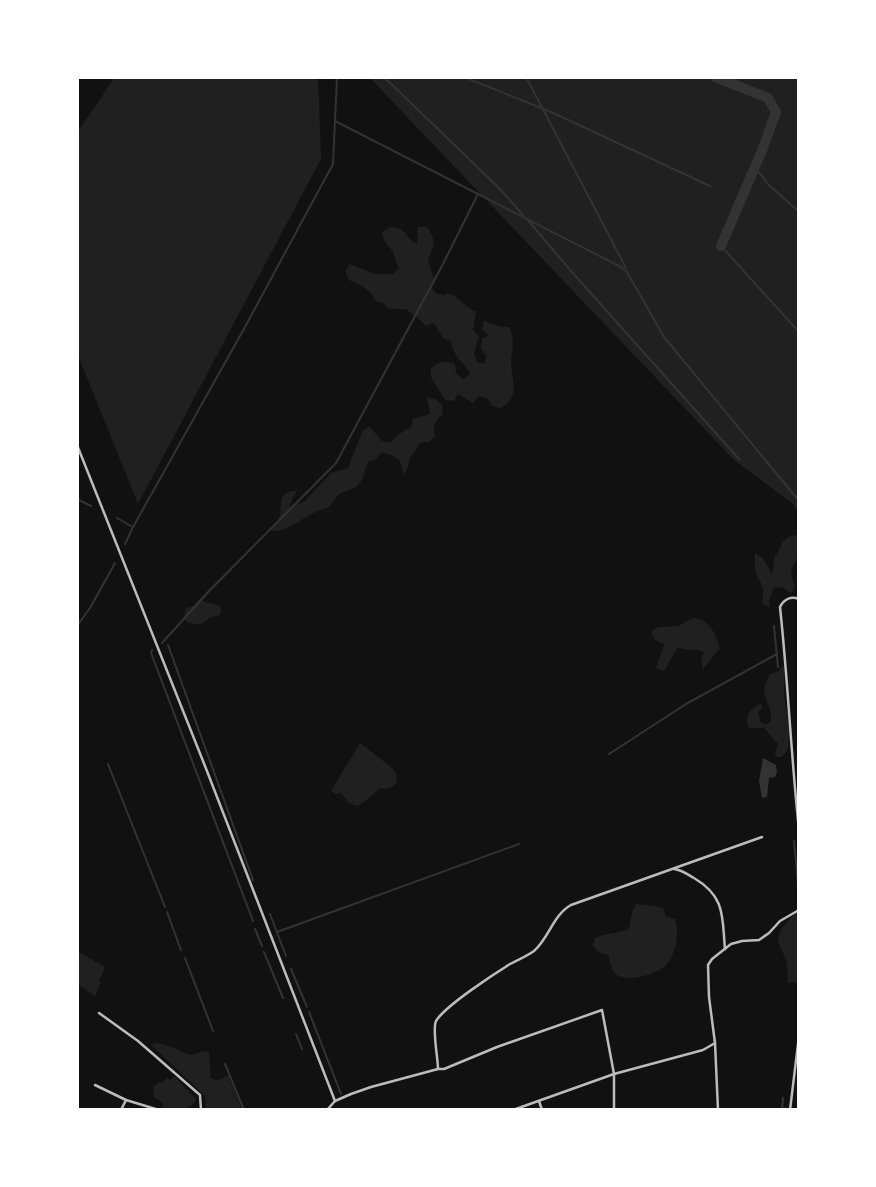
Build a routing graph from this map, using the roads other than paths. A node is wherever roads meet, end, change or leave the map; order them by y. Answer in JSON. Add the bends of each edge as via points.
{"nodes":[{"id":1,"x":77,"y":445,"type":"edge"},
{"id":2,"x":799,"y":599,"type":"edge"},
{"id":3,"x":799,"y":830,"type":"edge"},
{"id":4,"x":762,"y":837,"type":"dead end"},
{"id":5,"x":672,"y":869,"type":"junction"},
{"id":6,"x":799,"y":910,"type":"edge"},
{"id":7,"x":726,"y":949,"type":"junction"},
{"id":8,"x":99,"y":1013,"type":"dead end"},
{"id":9,"x":799,"y":1036,"type":"edge"},
{"id":10,"x":715,"y":1043,"type":"junction"},
{"id":11,"x":438,"y":1069,"type":"junction"},
{"id":12,"x":614,"y":1074,"type":"junction"},
{"id":13,"x":95,"y":1086,"type":"dead end"},
{"id":14,"x":126,"y":1100,"type":"junction"},
{"id":15,"x":335,"y":1101,"type":"junction"},
{"id":16,"x":539,"y":1101,"type":"junction"},
{"id":17,"x":121,"y":1110,"type":"edge"},
{"id":18,"x":159,"y":1110,"type":"edge"},
{"id":19,"x":201,"y":1110,"type":"edge"},
{"id":20,"x":327,"y":1110,"type":"edge"},
{"id":21,"x":513,"y":1110,"type":"edge"},
{"id":22,"x":542,"y":1110,"type":"edge"},
{"id":23,"x":614,"y":1110,"type":"edge"},
{"id":24,"x":719,"y":1110,"type":"edge"},
{"id":25,"x":790,"y":1110,"type":"edge"}],
"edges":[{"from":1,"to":15,"type":"street"},
{"from":2,"to":3,"type":"street","via":[[786,599],[780,607]]},
{"from":4,"to":5,"type":"street"},
{"from":5,"to":7,"type":"street","via":[[699,881],[715,895]]},
{"from":5,"to":11,"type":"street","via":[[562,910],[533,952],[462,998],[436,1021]]},
{"from":6,"to":7,"type":"street","via":[[759,940],[731,944]]},
{"from":7,"to":10,"type":"street","via":[[708,965]]},
{"from":8,"to":19,"type":"street","via":[[200,1096]]},
{"from":9,"to":25,"type":"street"},
{"from":10,"to":12,"type":"street"},
{"from":10,"to":24,"type":"street"},
{"from":11,"to":12,"type":"street","via":[[602,1010]]},
{"from":11,"to":15,"type":"street"},
{"from":12,"to":16,"type":"street"},
{"from":12,"to":23,"type":"street"},
{"from":13,"to":14,"type":"street"},
{"from":14,"to":17,"type":"street"},
{"from":14,"to":18,"type":"street"},
{"from":15,"to":20,"type":"street"},
{"from":16,"to":21,"type":"street"},
{"from":16,"to":22,"type":"street"}]}
